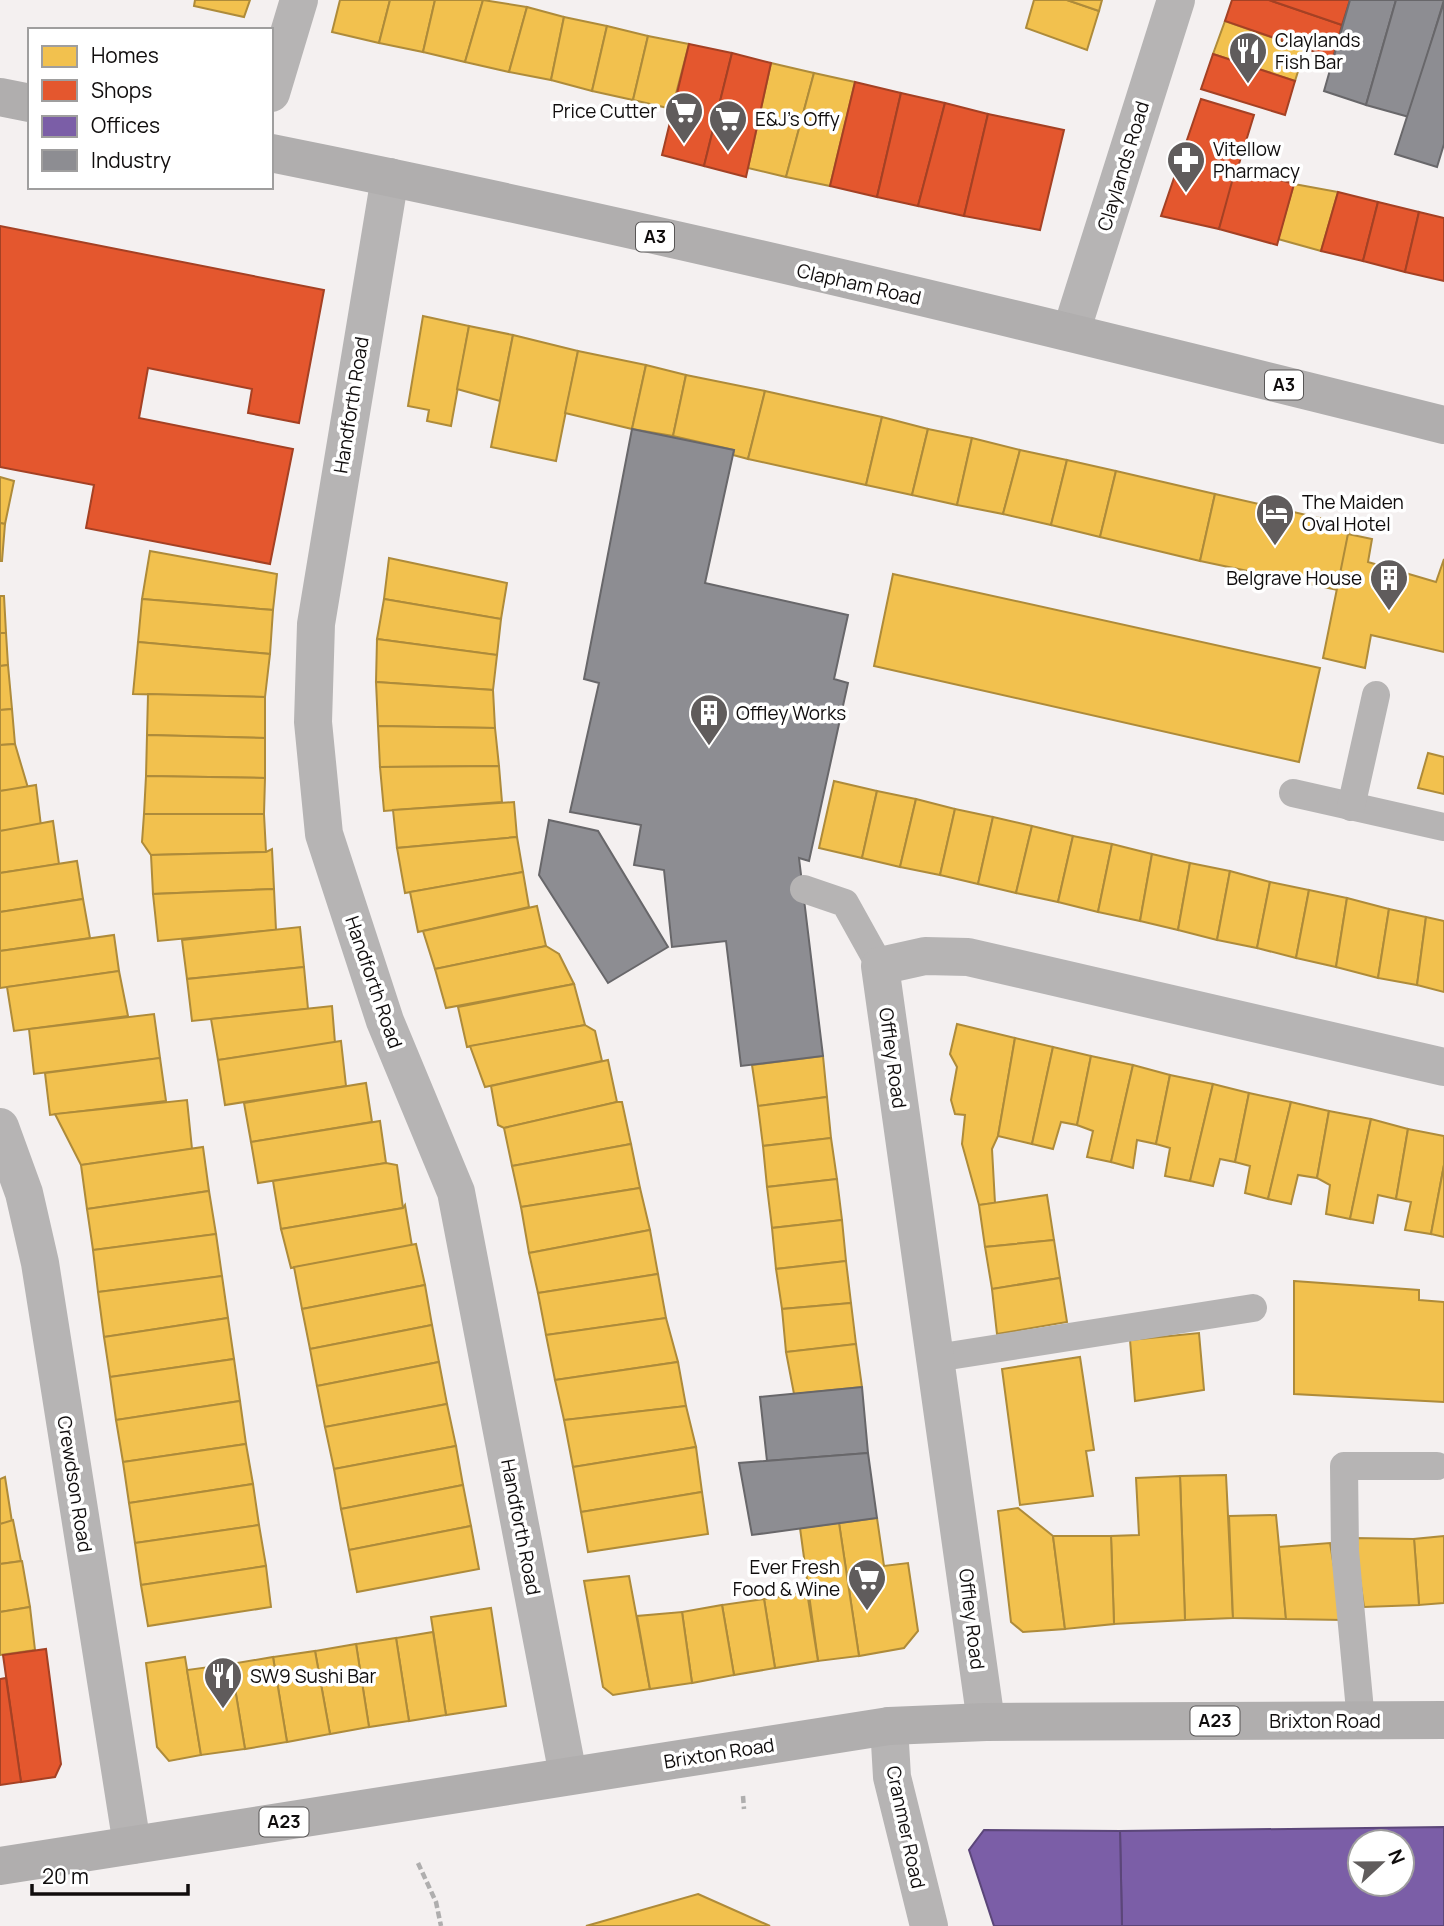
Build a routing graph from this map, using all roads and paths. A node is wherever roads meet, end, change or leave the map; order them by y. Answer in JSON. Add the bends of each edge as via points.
{"nodes":[{"id":1,"x":299,"y":0,"type":"edge"},
{"id":2,"x":1176,"y":0,"type":"edge"},
{"id":3,"x":273,"y":86,"type":"edge"},
{"id":4,"x":0,"y":97,"type":"edge"},
{"id":5,"x":28,"y":103,"type":"edge"},
{"id":6,"x":273,"y":153,"type":"edge"},
{"id":7,"x":390,"y":177,"type":"junction"},
{"id":8,"x":1071,"y":332,"type":"junction"},
{"id":9,"x":1444,"y":425,"type":"edge"},
{"id":10,"x":1376,"y":695,"type":"dead end"},
{"id":11,"x":1293,"y":793,"type":"dead end"},
{"id":12,"x":1351,"y":807,"type":"junction"},
{"id":13,"x":1444,"y":827,"type":"edge"},
{"id":14,"x":804,"y":889,"type":"dead end"},
{"id":15,"x":880,"y":966,"type":"junction"},
{"id":16,"x":1444,"y":1068,"type":"edge"},
{"id":17,"x":0,"y":1127,"type":"edge"},
{"id":18,"x":1253,"y":1308,"type":"dead end"},
{"id":19,"x":936,"y":1358,"type":"junction"},
{"id":20,"x":1437,"y":1466,"type":"dead end"},
{"id":21,"x":1444,"y":1720,"type":"edge"},
{"id":22,"x":1361,"y":1721,"type":"junction"},
{"id":23,"x":986,"y":1722,"type":"junction"},
{"id":24,"x":889,"y":1726,"type":"junction"},
{"id":25,"x":568,"y":1775,"type":"junction"},
{"id":26,"x":742,"y":1792,"type":"dead end"},
{"id":27,"x":744,"y":1809,"type":"dead end"},
{"id":28,"x":132,"y":1845,"type":"junction"},
{"id":29,"x":418,"y":1863,"type":"dead end"},
{"id":30,"x":0,"y":1866,"type":"edge"},
{"id":31,"x":441,"y":1926,"type":"edge"},
{"id":32,"x":929,"y":1926,"type":"edge"}],
"edges":[{"from":1,"to":3,"type":"street"},
{"from":2,"to":8,"type":"street","name":"Claylands Road"},
{"from":4,"to":5,"type":"highway"},
{"from":6,"to":7,"type":"highway","name":"Clapham Road","number":"A3"},
{"from":7,"to":8,"type":"highway","name":"Clapham Road","number":"A3"},
{"from":7,"to":25,"type":"street","name":"Handforth Road","via":[[316,625],[313,722],[324,834],[385,1021],[456,1192]]},
{"from":8,"to":9,"type":"highway","name":"Clapham Road","number":"A3"},
{"from":10,"to":12,"type":"lane"},
{"from":11,"to":12,"type":"lane"},
{"from":12,"to":13,"type":"lane"},
{"from":14,"to":15,"type":"lane","via":[[845,903]]},
{"from":15,"to":16,"type":"street","via":[[925,956],[968,957]]},
{"from":15,"to":19,"type":"street","name":"Offley Road"},
{"from":17,"to":28,"type":"street","name":"Crewdson Road","via":[[24,1193],[40,1263]]},
{"from":18,"to":19,"type":"lane"},
{"from":19,"to":23,"type":"street","name":"Offley Road"},
{"from":20,"to":22,"type":"lane","via":[[1344,1466],[1345,1551]]},
{"from":21,"to":22,"type":"highway","name":"Brixton Road","number":"A23"},
{"from":22,"to":23,"type":"highway","name":"Brixton Road","number":"A23"},
{"from":23,"to":24,"type":"highway","name":"Brixton Road","number":"A23"},
{"from":24,"to":25,"type":"highway","name":"Brixton Road","number":"A23"},
{"from":24,"to":32,"type":"street","name":"Cranmer Road","via":[[892,1777]]},
{"from":25,"to":28,"type":"highway","name":"Brixton Road","number":"A23"},
{"from":26,"to":27,"type":"path"},
{"from":28,"to":30,"type":"highway","name":"Brixton Road","number":"A23"},
{"from":29,"to":31,"type":"path","via":[[436,1902]]}]}
